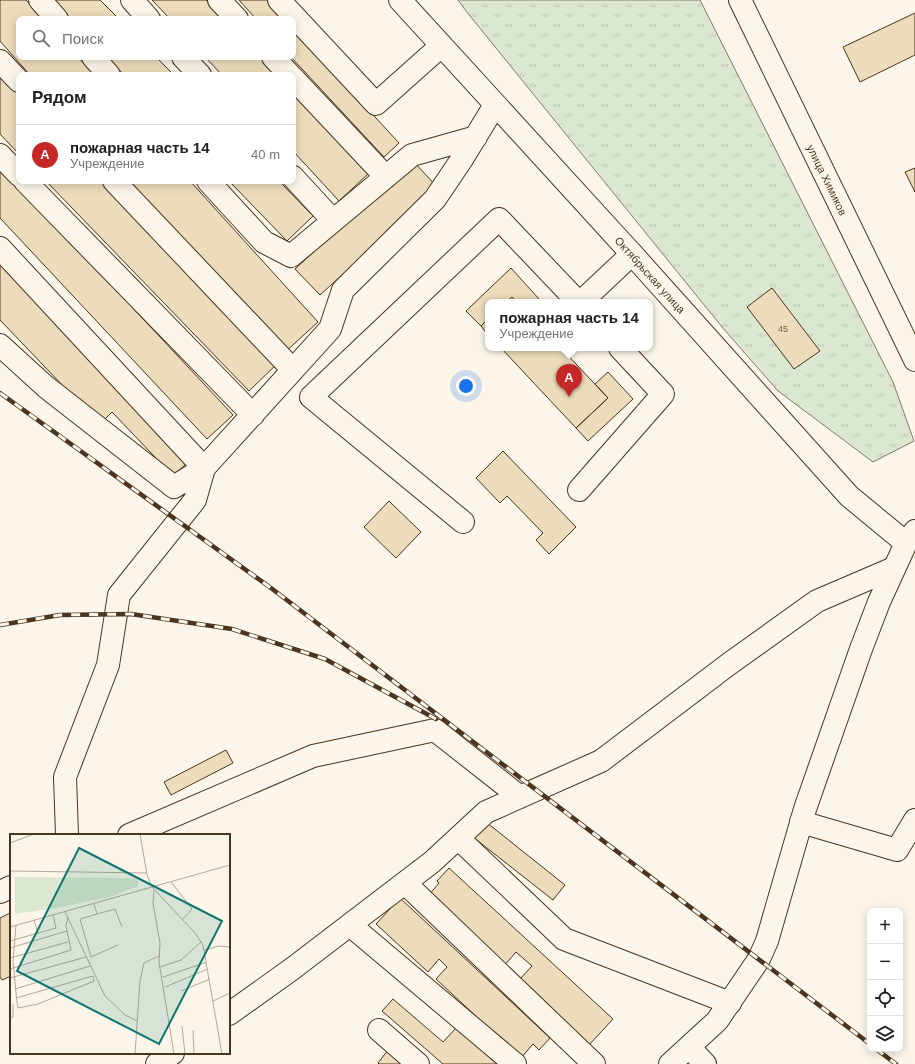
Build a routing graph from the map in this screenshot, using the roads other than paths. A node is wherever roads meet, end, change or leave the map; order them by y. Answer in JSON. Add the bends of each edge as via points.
{"nodes":[{"id":1,"x":40,"y":0,"type":"edge"},
{"id":2,"x":132,"y":0,"type":"edge"},
{"id":3,"x":219,"y":0,"type":"edge"},
{"id":4,"x":400,"y":0,"type":"edge"},
{"id":5,"x":740,"y":0,"type":"edge"},
{"id":6,"x":287,"y":3,"type":"edge"},
{"id":7,"x":54,"y":16,"type":"edge"},
{"id":8,"x":146,"y":16,"type":"edge"},
{"id":9,"x":234,"y":16,"type":"edge"},
{"id":10,"x":441,"y":46,"type":"junction"},
{"id":11,"x":95,"y":60,"type":"edge"},
{"id":12,"x":186,"y":60,"type":"edge"},
{"id":13,"x":276,"y":60,"type":"edge"},
{"id":14,"x":0,"y":61,"type":"edge"},
{"id":15,"x":106,"y":72,"type":"edge"},
{"id":16,"x":197,"y":72,"type":"edge"},
{"id":17,"x":287,"y":72,"type":"edge"},
{"id":18,"x":16,"y":78,"type":"edge"},
{"id":19,"x":296,"y":81,"type":"edge"},
{"id":20,"x":495,"y":104,"type":"junction"},
{"id":21,"x":476,"y":137,"type":"junction"},
{"id":22,"x":0,"y":155,"type":"edge"},
{"id":23,"x":16,"y":172,"type":"edge"},
{"id":24,"x":386,"y":177,"type":"junction"},
{"id":25,"x":296,"y":180,"type":"edge"},
{"id":26,"x":28,"y":184,"type":"edge"},
{"id":27,"x":117,"y":184,"type":"edge"},
{"id":28,"x":211,"y":184,"type":"edge"},
{"id":29,"x":327,"y":214,"type":"dead end"},
{"id":30,"x":0,"y":248,"type":"edge"},
{"id":31,"x":632,"y":254,"type":"junction"},
{"id":32,"x":575,"y":299,"type":"edge"},
{"id":33,"x":584,"y":299,"type":"edge"},
{"id":34,"x":0,"y":345,"type":"edge"},
{"id":35,"x":623,"y":351,"type":"edge"},
{"id":36,"x":915,"y":360,"type":"edge"},
{"id":37,"x":293,"y":370,"type":"junction"},
{"id":38,"x":253,"y":415,"type":"junction"},
{"id":39,"x":204,"y":468,"type":"junction"},
{"id":40,"x":579,"y":490,"type":"dead end"},
{"id":41,"x":464,"y":522,"type":"dead end"},
{"id":42,"x":912,"y":542,"type":"edge"},
{"id":43,"x":894,"y":568,"type":"junction"},
{"id":44,"x":520,"y":797,"type":"junction"},
{"id":45,"x":915,"y":820,"type":"edge"},
{"id":46,"x":801,"y":822,"type":"junction"},
{"id":47,"x":67,"y":834,"type":"edge"},
{"id":48,"x":131,"y":834,"type":"edge"},
{"id":49,"x":458,"y":838,"type":"junction"},
{"id":50,"x":404,"y":883,"type":"junction"},
{"id":51,"x":10,"y":887,"type":"edge"},
{"id":52,"x":0,"y":892,"type":"edge"},
{"id":53,"x":350,"y":925,"type":"junction"},
{"id":54,"x":730,"y":1003,"type":"junction"},
{"id":55,"x":230,"y":1013,"type":"edge"},
{"id":56,"x":379,"y":1030,"type":"dead end"},
{"id":57,"x":689,"y":1047,"type":"junction"},
{"id":58,"x":172,"y":1054,"type":"edge"},
{"id":59,"x":157,"y":1064,"type":"edge"},
{"id":60,"x":418,"y":1064,"type":"edge"},
{"id":61,"x":515,"y":1064,"type":"edge"},
{"id":62,"x":594,"y":1064,"type":"edge"},
{"id":63,"x":670,"y":1064,"type":"edge"},
{"id":64,"x":705,"y":1064,"type":"edge"}],
"edges":[{"from":1,"to":7,"type":"main road"},
{"from":2,"to":8,"type":"main road"},
{"from":3,"to":9,"type":"main road"},
{"from":4,"to":10,"type":"main road","name":"Октябрьская улица"},
{"from":5,"to":36,"type":"main road","name":"улица Химиков"},
{"from":6,"to":10,"type":"main road","via":[[376,104]]},
{"from":10,"to":20,"type":"main road","name":"Октябрьская улица"},
{"from":11,"to":15,"type":"main road"},
{"from":12,"to":16,"type":"main road"},
{"from":13,"to":17,"type":"main road"},
{"from":14,"to":18,"type":"main road"},
{"from":19,"to":24,"type":"main road"},
{"from":20,"to":21,"type":"main road"},
{"from":20,"to":31,"type":"main road","name":"Октябрьская улица"},
{"from":21,"to":24,"type":"main road","via":[[412,155]]},
{"from":21,"to":37,"type":"main road","via":[[435,198],[343,290],[330,329]]},
{"from":22,"to":23,"type":"main road"},
{"from":24,"to":28,"type":"main road","via":[[291,256],[264,242]]},
{"from":25,"to":29,"type":"main road"},
{"from":26,"to":38,"type":"main road"},
{"from":27,"to":37,"type":"main road"},
{"from":30,"to":39,"type":"main road"},
{"from":31,"to":33,"type":"main road"},
{"from":31,"to":42,"type":"main road","name":"Октябрьская улица","via":[[849,496]]},
{"from":32,"to":41,"type":"main road","via":[[499,219],[311,397]]},
{"from":34,"to":39,"type":"main road","via":[[46,387],[174,487]]},
{"from":35,"to":40,"type":"main road","via":[[663,394]]},
{"from":37,"to":38,"type":"main road"},
{"from":38,"to":39,"type":"main road"},
{"from":39,"to":47,"type":"main road","via":[[195,500],[119,595],[108,665],[65,777]]},
{"from":42,"to":43,"type":"main road"},
{"from":43,"to":44,"type":"main road","via":[[817,601],[728,664],[601,760]]},
{"from":43,"to":46,"type":"main road","via":[[864,642]]},
{"from":44,"to":48,"type":"main road","via":[[435,730],[314,756]]},
{"from":44,"to":49,"type":"main road","via":[[486,812]]},
{"from":45,"to":46,"type":"main road","via":[[897,850]]},
{"from":46,"to":54,"type":"main road","via":[[767,941],[759,959]]},
{"from":49,"to":50,"type":"main road"},
{"from":49,"to":54,"type":"main road","via":[[564,939]]},
{"from":50,"to":53,"type":"main road"},
{"from":50,"to":62,"type":"main road"},
{"from":51,"to":52,"type":"main road"},
{"from":53,"to":55,"type":"main road"},
{"from":53,"to":61,"type":"main road"},
{"from":54,"to":57,"type":"main road","via":[[717,1021]]},
{"from":56,"to":60,"type":"main road"},
{"from":57,"to":63,"type":"main road"},
{"from":57,"to":64,"type":"main road"},
{"from":58,"to":59,"type":"main road"}]}
